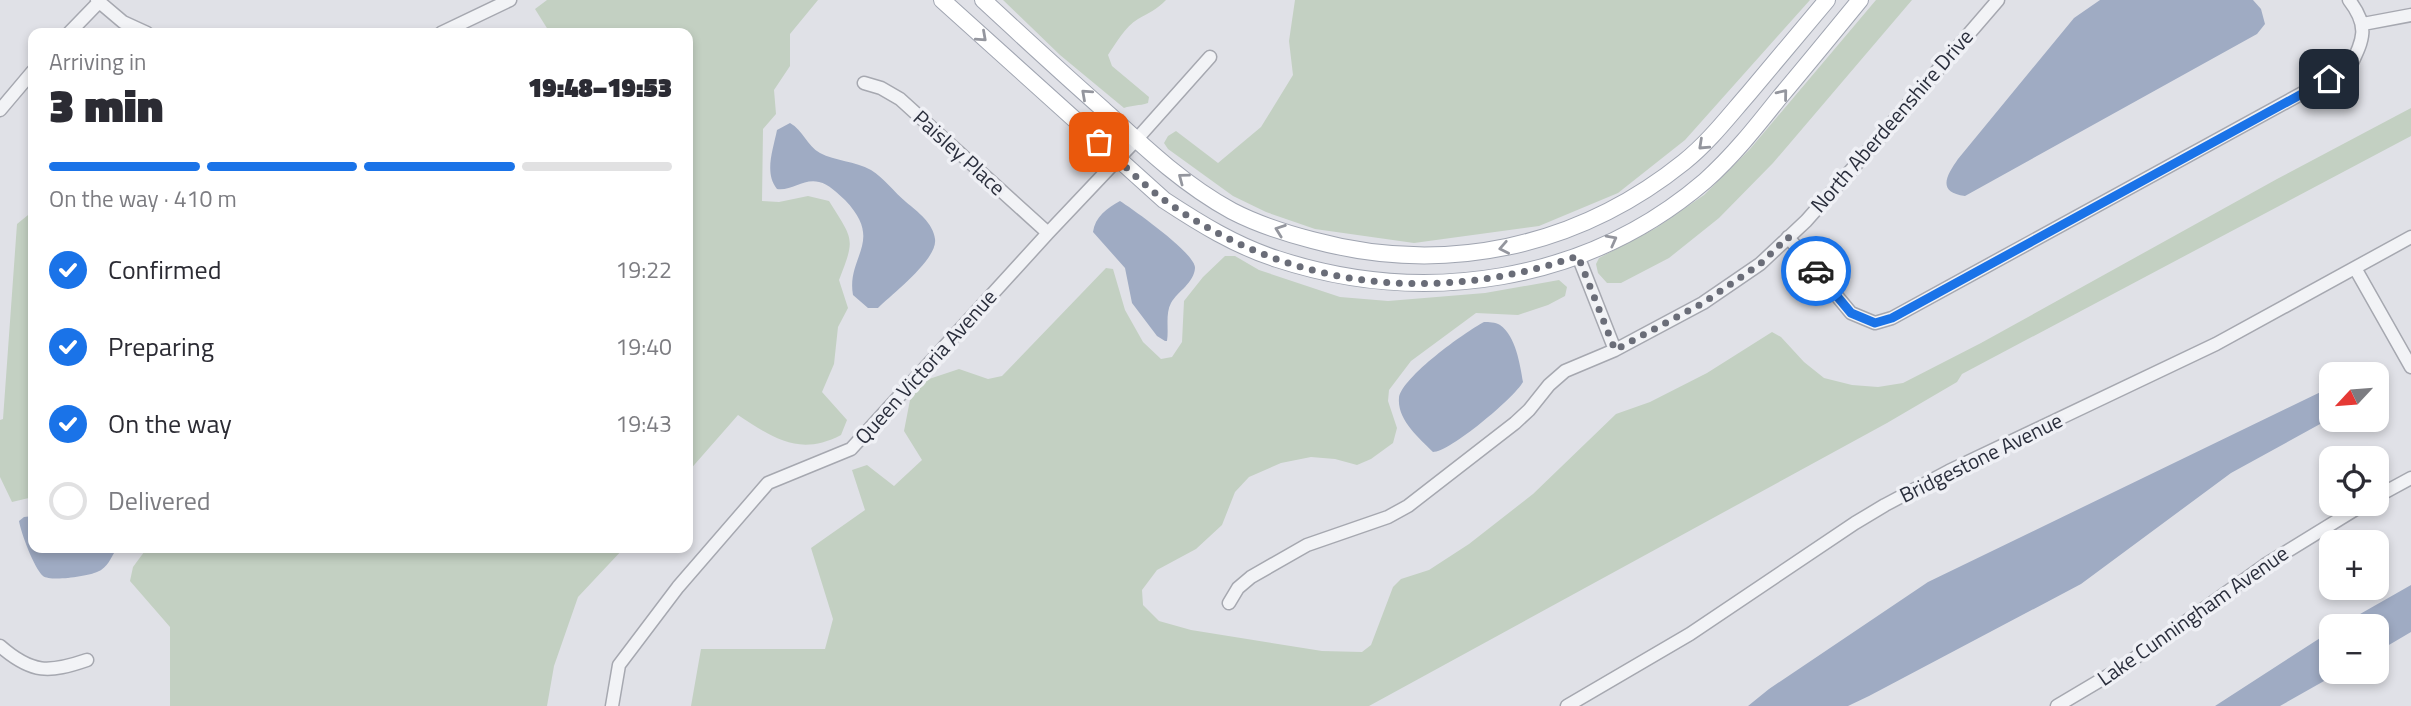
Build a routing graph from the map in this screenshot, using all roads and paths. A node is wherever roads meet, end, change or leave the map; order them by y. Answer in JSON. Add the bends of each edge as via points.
{"nodes":[{"id":1,"x":510,"y":0,"type":"edge"},
{"id":2,"x":942,"y":0,"type":"edge"},
{"id":3,"x":983,"y":0,"type":"edge"},
{"id":4,"x":1827,"y":0,"type":"edge"},
{"id":5,"x":1860,"y":0,"type":"edge"},
{"id":6,"x":1998,"y":0,"type":"edge"},
{"id":7,"x":2349,"y":0,"type":"edge"},
{"id":8,"x":98,"y":1,"type":"edge"},
{"id":9,"x":2411,"y":15,"type":"edge"},
{"id":10,"x":2362,"y":24,"type":"junction"},
{"id":11,"x":74,"y":28,"type":"edge"},
{"id":12,"x":136,"y":28,"type":"edge"},
{"id":13,"x":452,"y":28,"type":"edge"},
{"id":14,"x":1210,"y":57,"type":"dead end"},
{"id":15,"x":28,"y":78,"type":"edge"},
{"id":16,"x":864,"y":83,"type":"dead end"},
{"id":17,"x":0,"y":110,"type":"edge"},
{"id":18,"x":1136,"y":140,"type":"junction"},
{"id":19,"x":1118,"y":159,"type":"junction"},
{"id":20,"x":1048,"y":233,"type":"junction"},
{"id":21,"x":1788,"y":237,"type":"junction"},
{"id":22,"x":2411,"y":237,"type":"edge"},
{"id":23,"x":1578,"y":256,"type":"junction"},
{"id":24,"x":2355,"y":268,"type":"junction"},
{"id":25,"x":1615,"y":350,"type":"junction"},
{"id":26,"x":2411,"y":368,"type":"edge"},
{"id":27,"x":2411,"y":478,"type":"edge"},
{"id":28,"x":2389,"y":490,"type":"edge"},
{"id":29,"x":2344,"y":516,"type":"edge"},
{"id":30,"x":1229,"y":603,"type":"dead end"},
{"id":31,"x":0,"y":646,"type":"edge"},
{"id":32,"x":88,"y":660,"type":"dead end"},
{"id":33,"x":612,"y":706,"type":"edge"},
{"id":34,"x":1567,"y":706,"type":"edge"},
{"id":35,"x":2056,"y":706,"type":"edge"}],
"edges":[{"from":1,"to":13,"type":"street"},
{"from":2,"to":19,"type":"main road","one_way":true},
{"from":18,"to":3,"type":"main road","one_way":true},
{"from":4,"to":18,"type":"main road","one_way":true,"via":[[1712,137],[1685,161],[1629,201],[1531,243],[1437,256],[1367,252],[1284,233],[1233,211],[1181,178]]},
{"from":23,"to":5,"type":"main road","one_way":true,"via":[[1643,224],[1732,156]]},
{"from":6,"to":21,"type":"street","name":"North Aberdeenshire Drive"},
{"from":7,"to":10,"type":"street"},
{"from":8,"to":11,"type":"street"},
{"from":8,"to":12,"type":"street"},
{"from":9,"to":10,"type":"street"},
{"from":10,"to":21,"type":"street","via":[[2363,39],[2350,67],[1892,318],[1875,323],[1851,313]]},
{"from":14,"to":18,"type":"street","name":"Queen Victoria Avenue"},
{"from":15,"to":17,"type":"street"},
{"from":16,"to":20,"type":"street","name":"Paisley Place","via":[[900,99]]},
{"from":18,"to":19,"type":"street","name":"Queen Victoria Avenue"},
{"from":19,"to":20,"type":"street","name":"Queen Victoria Avenue"},
{"from":19,"to":23,"type":"main road","via":[[1164,200],[1215,231],[1276,259],[1325,272],[1376,281],[1450,284],[1538,270]]},
{"from":20,"to":33,"type":"street","name":"Queen Victoria Avenue","via":[[851,449],[768,483],[678,587],[619,665]]},
{"from":21,"to":25,"type":"street","name":"North Aberdeenshire Drive","via":[[1760,264],[1703,303]]},
{"from":22,"to":24,"type":"street","name":"Bridgestone Avenue"},
{"from":23,"to":25,"type":"street"},
{"from":24,"to":26,"type":"street"},
{"from":24,"to":34,"type":"street","name":"Bridgestone Avenue","via":[[2204,350],[1885,505],[1690,634]]},
{"from":25,"to":30,"type":"street","name":"North Aberdeenshire Drive","via":[[1565,371],[1515,423],[1408,506],[1307,545],[1251,577]]},
{"from":27,"to":28,"type":"street"},
{"from":29,"to":35,"type":"street","name":"Lake Cunningham Avenue","via":[[2285,551],[2121,668]]},
{"from":31,"to":32,"type":"street","via":[[41,669]]}]}
